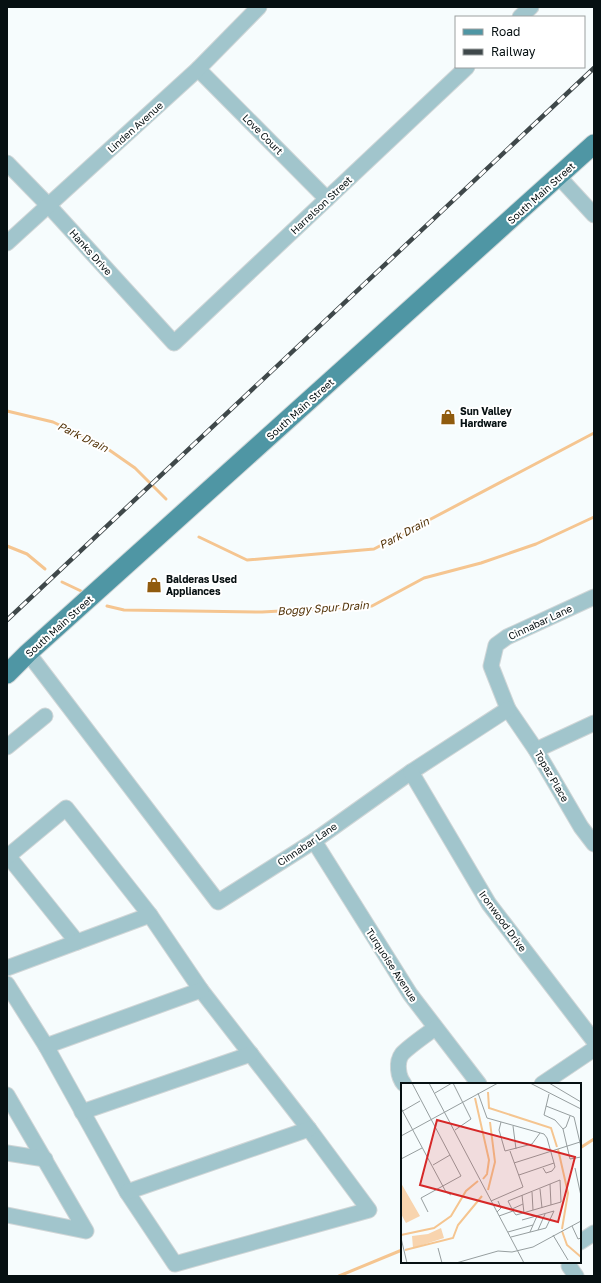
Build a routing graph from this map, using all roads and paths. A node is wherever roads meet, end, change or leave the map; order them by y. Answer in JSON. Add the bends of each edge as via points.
{"nodes":[{"id":1,"x":259,"y":7,"type":"edge"},
{"id":2,"x":531,"y":7,"type":"edge"},
{"id":3,"x":521,"y":16,"type":"edge"},
{"id":4,"x":466,"y":68,"type":"edge"},
{"id":5,"x":198,"y":69,"type":"junction"},
{"id":6,"x":594,"y":144,"type":"edge"},
{"id":7,"x":7,"y":163,"type":"edge"},
{"id":8,"x":559,"y":177,"type":"junction"},
{"id":9,"x":327,"y":199,"type":"junction"},
{"id":10,"x":49,"y":206,"type":"junction"},
{"id":11,"x":594,"y":215,"type":"edge"},
{"id":12,"x":7,"y":243,"type":"edge"},
{"id":13,"x":174,"y":343,"type":"joint"},
{"id":14,"x":594,"y":597,"type":"edge"},
{"id":15,"x":28,"y":653,"type":"junction"},
{"id":16,"x":7,"y":674,"type":"edge"},
{"id":17,"x":508,"y":709,"type":"junction"},
{"id":18,"x":45,"y":716,"type":"dead end"},
{"id":19,"x":594,"y":723,"type":"edge"},
{"id":20,"x":7,"y":747,"type":"edge"},
{"id":21,"x":536,"y":750,"type":"junction"},
{"id":22,"x":411,"y":772,"type":"junction"},
{"id":23,"x":314,"y":841,"type":"junction"},
{"id":24,"x":594,"y":844,"type":"edge"},
{"id":25,"x":8,"y":856,"type":"edge"},
{"id":26,"x":150,"y":915,"type":"junction"},
{"id":27,"x":76,"y":942,"type":"junction"},
{"id":28,"x":7,"y":968,"type":"edge"},
{"id":29,"x":7,"y":984,"type":"edge"},
{"id":30,"x":201,"y":990,"type":"junction"},
{"id":31,"x":435,"y":1028,"type":"junction"},
{"id":32,"x":594,"y":1041,"type":"edge"},
{"id":33,"x":46,"y":1046,"type":"junction"},
{"id":34,"x":594,"y":1049,"type":"edge"},
{"id":35,"x":251,"y":1054,"type":"junction"},
{"id":36,"x":403,"y":1083,"type":"edge"},
{"id":37,"x":478,"y":1083,"type":"edge"},
{"id":38,"x":543,"y":1083,"type":"edge"},
{"id":39,"x":7,"y":1095,"type":"edge"},
{"id":40,"x":82,"y":1112,"type":"junction"},
{"id":41,"x":309,"y":1129,"type":"junction"},
{"id":42,"x":7,"y":1153,"type":"edge"},
{"id":43,"x":45,"y":1159,"type":"junction"},
{"id":44,"x":128,"y":1192,"type":"junction"},
{"id":45,"x":7,"y":1215,"type":"edge"},
{"id":46,"x":594,"y":1233,"type":"edge"},
{"id":47,"x":581,"y":1241,"type":"edge"},
{"id":48,"x":570,"y":1263,"type":"edge"},
{"id":49,"x":576,"y":1276,"type":"edge"}],
"edges":[{"from":1,"to":5,"type":"street","name":"Linden Avenue"},
{"from":2,"to":3,"type":"street"},
{"from":4,"to":9,"type":"street","name":"Harrelson Street"},
{"from":5,"to":9,"type":"street","name":"Love Court"},
{"from":5,"to":10,"type":"street","name":"Linden Avenue"},
{"from":6,"to":8,"type":"main road","name":"South Main Street"},
{"from":7,"to":10,"type":"street","name":"Hanks Drive"},
{"from":8,"to":11,"type":"street"},
{"from":8,"to":15,"type":"main road","name":"South Main Street"},
{"from":9,"to":13,"type":"street","name":"Harrelson Street"},
{"from":10,"to":12,"type":"street","name":"Linden Avenue"},
{"from":10,"to":13,"type":"street","name":"Hanks Drive"},
{"from":14,"to":17,"type":"street","name":"Cinnabar Lane","via":[[507,637],[496,645],[490,666]]},
{"from":15,"to":16,"type":"main road","name":"South Main Street"},
{"from":15,"to":23,"type":"street","name":"Cinnabar Lane","via":[[218,902]]},
{"from":17,"to":21,"type":"street","name":"Topaz Place"},
{"from":17,"to":22,"type":"street","name":"Cinnabar Lane"},
{"from":18,"to":20,"type":"street"},
{"from":19,"to":21,"type":"street"},
{"from":21,"to":24,"type":"street","name":"Topaz Place","via":[[581,827]]},
{"from":22,"to":23,"type":"street","name":"Cinnabar Lane"},
{"from":22,"to":32,"type":"street","name":"Ironwood Drive","via":[[489,904]]},
{"from":23,"to":31,"type":"street","name":"Turquoise Avenue","via":[[392,966]]},
{"from":25,"to":26,"type":"street","via":[[66,808]]},
{"from":25,"to":27,"type":"street"},
{"from":26,"to":27,"type":"street"},
{"from":26,"to":30,"type":"street"},
{"from":27,"to":28,"type":"street"},
{"from":29,"to":33,"type":"street"},
{"from":30,"to":33,"type":"street"},
{"from":30,"to":35,"type":"street"},
{"from":31,"to":36,"type":"street","via":[[401,1054],[399,1078]]},
{"from":31,"to":37,"type":"street","name":"Turquoise Avenue"},
{"from":33,"to":40,"type":"street"},
{"from":34,"to":38,"type":"street"},
{"from":35,"to":40,"type":"street"},
{"from":35,"to":41,"type":"street"},
{"from":39,"to":43,"type":"street"},
{"from":40,"to":44,"type":"street"},
{"from":41,"to":44,"type":"street"},
{"from":41,"to":44,"type":"street","via":[[369,1210],[175,1264]]},
{"from":42,"to":43,"type":"street"},
{"from":43,"to":45,"type":"street","via":[[86,1231]]},
{"from":46,"to":47,"type":"street"},
{"from":48,"to":49,"type":"street"}]}
